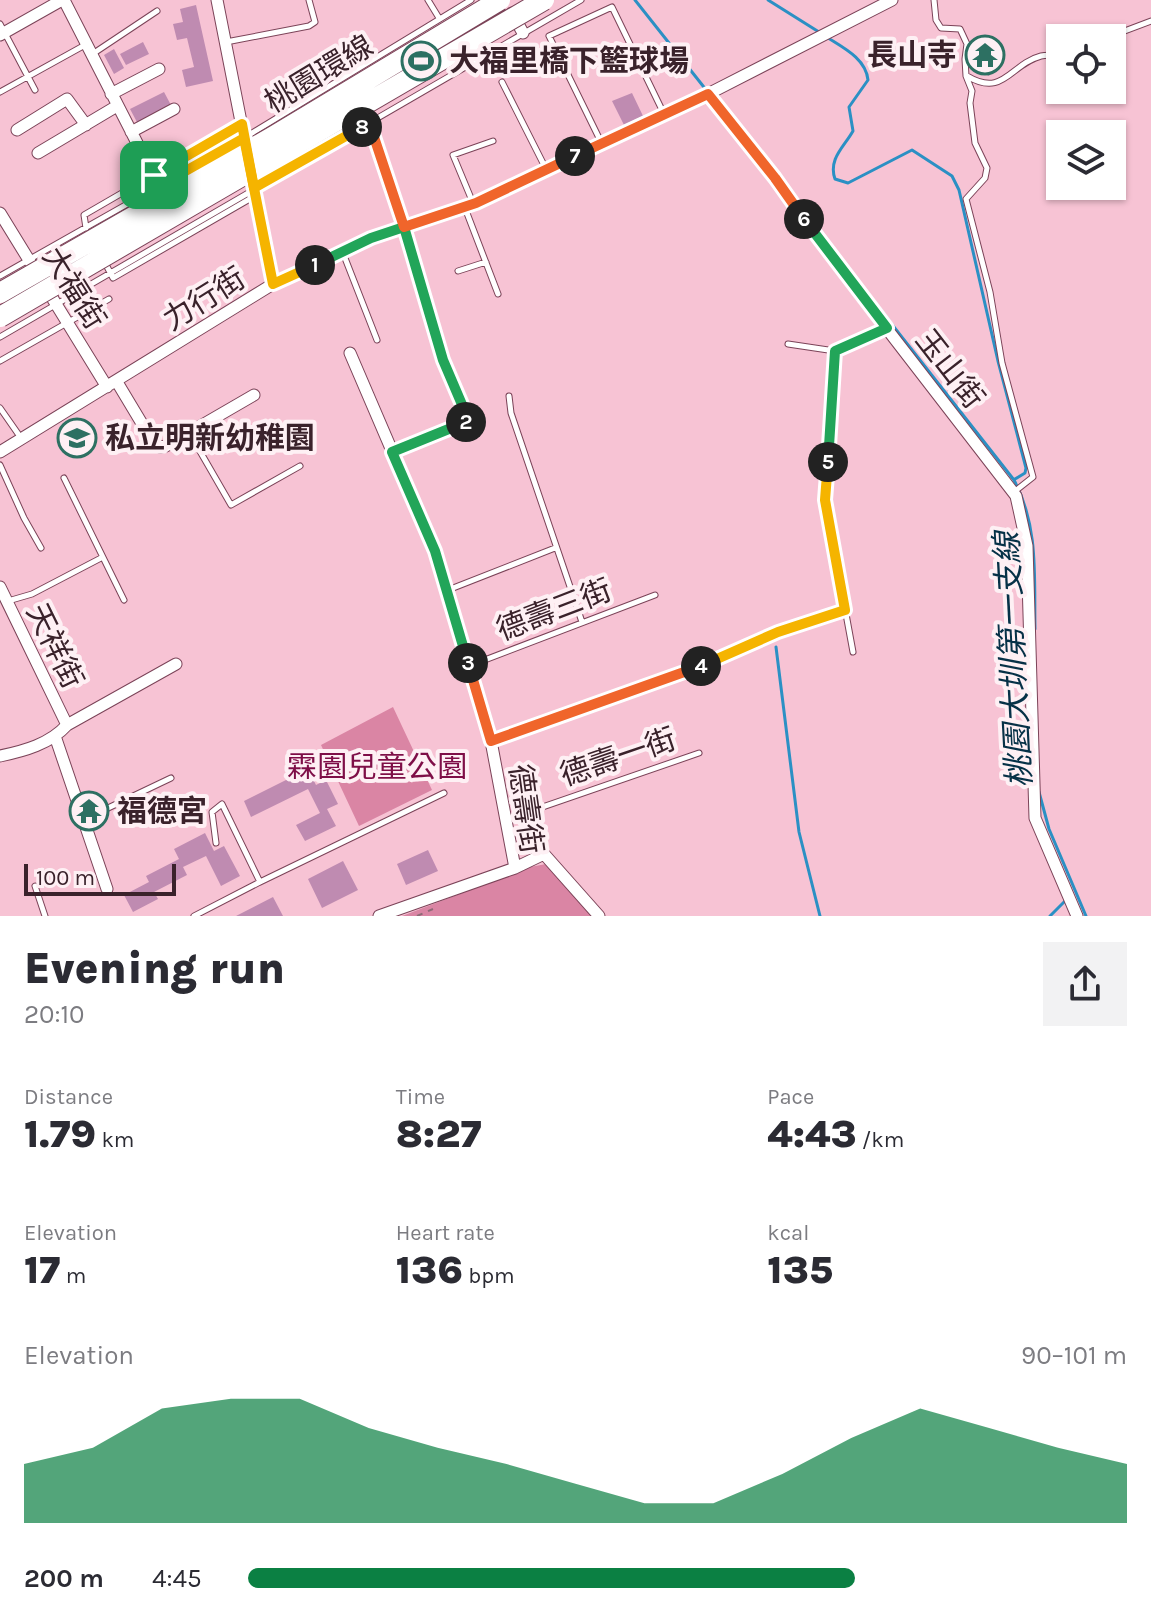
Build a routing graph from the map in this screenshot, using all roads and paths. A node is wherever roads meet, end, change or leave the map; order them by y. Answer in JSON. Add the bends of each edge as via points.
{"nodes":[{"id":1,"x":63,"y":0,"type":"edge"},
{"id":2,"x":217,"y":0,"type":"edge"},
{"id":3,"x":309,"y":0,"type":"edge"},
{"id":4,"x":428,"y":0,"type":"edge"},
{"id":5,"x":471,"y":0,"type":"edge"},
{"id":6,"x":502,"y":0,"type":"edge"},
{"id":7,"x":544,"y":0,"type":"edge"},
{"id":8,"x":581,"y":0,"type":"edge"},
{"id":9,"x":892,"y":0,"type":"edge"},
{"id":10,"x":934,"y":0,"type":"edge"},
{"id":11,"x":157,"y":11,"type":"dead end"},
{"id":12,"x":439,"y":18,"type":"junction"},
{"id":13,"x":1151,"y":21,"type":"edge"},
{"id":14,"x":1126,"y":30,"type":"edge"},
{"id":15,"x":1,"y":31,"type":"edge"},
{"id":16,"x":523,"y":33,"type":"junction"},
{"id":17,"x":225,"y":42,"type":"junction"},
{"id":18,"x":89,"y":50,"type":"junction"},
{"id":19,"x":486,"y":55,"type":"junction"},
{"id":20,"x":1046,"y":56,"type":"edge"},
{"id":21,"x":159,"y":69,"type":"dead end"},
{"id":22,"x":351,"y":72,"type":"junction"},
{"id":23,"x":966,"y":76,"type":"junction"},
{"id":24,"x":28,"y":77,"type":"junction"},
{"id":25,"x":502,"y":82,"type":"joint"},
{"id":26,"x":35,"y":90,"type":"dead end"},
{"id":27,"x":0,"y":92,"type":"edge"},
{"id":28,"x":111,"y":94,"type":"junction"},
{"id":29,"x":708,"y":94,"type":"junction"},
{"id":30,"x":117,"y":106,"type":"junction"},
{"id":31,"x":174,"y":109,"type":"dead end"},
{"id":32,"x":665,"y":114,"type":"junction"},
{"id":33,"x":369,"y":122,"type":"junction"},
{"id":34,"x":242,"y":124,"type":"junction"},
{"id":35,"x":86,"y":125,"type":"junction"},
{"id":36,"x":17,"y":130,"type":"dead end"},
{"id":37,"x":131,"y":132,"type":"junction"},
{"id":38,"x":244,"y":138,"type":"junction"},
{"id":39,"x":493,"y":141,"type":"dead end"},
{"id":40,"x":602,"y":144,"type":"junction"},
{"id":41,"x":38,"y":153,"type":"dead end"},
{"id":42,"x":547,"y":170,"type":"junction"},
{"id":43,"x":156,"y":181,"type":"junction"},
{"id":44,"x":255,"y":192,"type":"junction"},
{"id":45,"x":469,"y":205,"type":"junction"},
{"id":46,"x":0,"y":213,"type":"edge"},
{"id":47,"x":86,"y":227,"type":"junction"},
{"id":48,"x":404,"y":227,"type":"junction"},
{"id":49,"x":342,"y":252,"type":"junction"},
{"id":50,"x":29,"y":259,"type":"junction"},
{"id":51,"x":486,"y":262,"type":"junction"},
{"id":52,"x":458,"y":271,"type":"dead end"},
{"id":53,"x":110,"y":272,"type":"junction"},
{"id":54,"x":0,"y":276,"type":"edge"},
{"id":55,"x":273,"y":284,"type":"junction"},
{"id":56,"x":0,"y":293,"type":"edge"},
{"id":57,"x":498,"y":294,"type":"dead end"},
{"id":58,"x":109,"y":299,"type":"dead end"},
{"id":59,"x":56,"y":304,"type":"junction"},
{"id":60,"x":0,"y":317,"type":"edge"},
{"id":61,"x":67,"y":321,"type":"junction"},
{"id":62,"x":887,"y":328,"type":"junction"},
{"id":63,"x":0,"y":337,"type":"edge"},
{"id":64,"x":377,"y":340,"type":"dead end"},
{"id":65,"x":788,"y":344,"type":"dead end"},
{"id":66,"x":835,"y":351,"type":"junction"},
{"id":67,"x":350,"y":353,"type":"dead end"},
{"id":68,"x":0,"y":361,"type":"edge"},
{"id":69,"x":112,"y":384,"type":"junction"},
{"id":70,"x":254,"y":395,"type":"dead end"},
{"id":71,"x":509,"y":396,"type":"dead end"},
{"id":72,"x":0,"y":408,"type":"edge"},
{"id":73,"x":189,"y":433,"type":"junction"},
{"id":74,"x":22,"y":439,"type":"junction"},
{"id":75,"x":0,"y":452,"type":"edge"},
{"id":76,"x":392,"y":452,"type":"junction"},
{"id":77,"x":0,"y":465,"type":"edge"},
{"id":78,"x":300,"y":466,"type":"dead end"},
{"id":79,"x":64,"y":478,"type":"dead end"},
{"id":80,"x":1014,"y":492,"type":"junction"},
{"id":81,"x":41,"y":548,"type":"dead end"},
{"id":82,"x":555,"y":548,"type":"junction"},
{"id":83,"x":101,"y":558,"type":"junction"},
{"id":84,"x":0,"y":587,"type":"edge"},
{"id":85,"x":446,"y":590,"type":"junction"},
{"id":86,"x":655,"y":595,"type":"dead end"},
{"id":87,"x":124,"y":600,"type":"dead end"},
{"id":88,"x":7,"y":601,"type":"junction"},
{"id":89,"x":845,"y":610,"type":"junction"},
{"id":90,"x":582,"y":622,"type":"junction"},
{"id":91,"x":853,"y":652,"type":"dead end"},
{"id":92,"x":176,"y":664,"type":"dead end"},
{"id":93,"x":469,"y":666,"type":"junction"},
{"id":94,"x":67,"y":725,"type":"junction"},
{"id":95,"x":55,"y":736,"type":"junction"},
{"id":96,"x":491,"y":741,"type":"junction"},
{"id":97,"x":699,"y":753,"type":"dead end"},
{"id":98,"x":0,"y":756,"type":"edge"},
{"id":99,"x":171,"y":778,"type":"dead end"},
{"id":100,"x":444,"y":793,"type":"dead end"},
{"id":101,"x":85,"y":819,"type":"junction"},
{"id":102,"x":506,"y":819,"type":"junction"},
{"id":103,"x":216,"y":843,"type":"dead end"},
{"id":104,"x":515,"y":868,"type":"junction"},
{"id":105,"x":260,"y":882,"type":"junction"},
{"id":106,"x":35,"y":886,"type":"dead end"},
{"id":107,"x":107,"y":889,"type":"dead end"},
{"id":108,"x":431,"y":910,"type":"dead end"},
{"id":109,"x":45,"y":916,"type":"edge"},
{"id":110,"x":194,"y":916,"type":"edge"},
{"id":111,"x":379,"y":916,"type":"edge"},
{"id":112,"x":417,"y":916,"type":"edge"},
{"id":113,"x":599,"y":916,"type":"edge"},
{"id":114,"x":1077,"y":916,"type":"edge"}],
"edges":[{"from":1,"to":15,"type":"street"},
{"from":1,"to":18,"type":"street"},
{"from":2,"to":17,"type":"street"},
{"from":3,"to":17,"type":"lane","via":[[315,22],[309,26]]},
{"from":4,"to":12,"type":"lane"},
{"from":5,"to":12,"type":"lane"},
{"from":6,"to":16,"type":"street"},
{"from":6,"to":56,"type":"highway","name":"桃園環線","bridge":true},
{"from":7,"to":60,"type":"highway","name":"桃園環線","bridge":true},
{"from":8,"to":16,"type":"lane"},
{"from":9,"to":29,"type":"street"},
{"from":10,"to":23,"type":"lane","via":[[941,28],[960,29],[967,44]]},
{"from":11,"to":18,"type":"lane"},
{"from":12,"to":22,"type":"lane"},
{"from":13,"to":14,"type":"lane"},
{"from":15,"to":24,"type":"lane"},
{"from":16,"to":19,"type":"lane"},
{"from":17,"to":34,"type":"street"},
{"from":18,"to":24,"type":"lane"},
{"from":18,"to":28,"type":"street"},
{"from":19,"to":25,"type":"path"},
{"from":19,"to":33,"type":"lane"},
{"from":20,"to":23,"type":"lane","via":[[999,83],[979,83]]},
{"from":21,"to":28,"type":"street"},
{"from":22,"to":33,"type":"lane"},
{"from":22,"to":38,"type":"lane"},
{"from":23,"to":80,"type":"lane","via":[[975,143],[987,168],[966,199],[1033,477]]},
{"from":24,"to":26,"type":"lane"},
{"from":24,"to":27,"type":"lane"},
{"from":25,"to":42,"type":"lane"},
{"from":28,"to":30,"type":"street"},
{"from":29,"to":32,"type":"street","name":"力行街"},
{"from":29,"to":62,"type":"street","name":"玉山街"},
{"from":30,"to":35,"type":"street"},
{"from":30,"to":37,"type":"street"},
{"from":31,"to":37,"type":"street"},
{"from":32,"to":40,"type":"street","name":"力行街"},
{"from":32,"to":40,"type":"lane","via":[[612,7],[549,36]]},
{"from":33,"to":44,"type":"lane"},
{"from":33,"to":48,"type":"lane"},
{"from":34,"to":38,"type":"street"},
{"from":34,"to":43,"type":"lane"},
{"from":35,"to":36,"type":"street","via":[[67,99]]},
{"from":35,"to":41,"type":"street"},
{"from":37,"to":43,"type":"street"},
{"from":38,"to":43,"type":"lane"},
{"from":38,"to":44,"type":"street"},
{"from":39,"to":45,"type":"lane","via":[[453,155]]},
{"from":40,"to":42,"type":"street","name":"力行街"},
{"from":42,"to":45,"type":"street","name":"力行街"},
{"from":43,"to":47,"type":"lane"},
{"from":43,"to":47,"type":"lane","via":[[84,215]]},
{"from":44,"to":53,"type":"lane","via":[[113,278]]},
{"from":44,"to":55,"type":"street"},
{"from":45,"to":48,"type":"street","name":"力行街"},
{"from":45,"to":51,"type":"lane"},
{"from":46,"to":50,"type":"street","name":"大福街"},
{"from":47,"to":50,"type":"lane"},
{"from":47,"to":53,"type":"lane"},
{"from":48,"to":49,"type":"street","name":"力行街"},
{"from":48,"to":76,"type":"lane","via":[[443,360],[469,421]]},
{"from":49,"to":55,"type":"street","name":"力行街"},
{"from":49,"to":64,"type":"lane"},
{"from":50,"to":54,"type":"lane"},
{"from":50,"to":59,"type":"street","name":"大福街"},
{"from":51,"to":52,"type":"lane"},
{"from":51,"to":57,"type":"lane"},
{"from":53,"to":59,"type":"lane"},
{"from":55,"to":69,"type":"street","name":"力行街"},
{"from":58,"to":61,"type":"lane"},
{"from":59,"to":61,"type":"street","name":"大福街"},
{"from":59,"to":63,"type":"lane"},
{"from":61,"to":68,"type":"lane"},
{"from":61,"to":69,"type":"street","name":"大福街"},
{"from":62,"to":66,"type":"lane"},
{"from":62,"to":80,"type":"street","name":"玉山街"},
{"from":65,"to":66,"type":"lane"},
{"from":66,"to":89,"type":"lane","via":[[825,500]]},
{"from":67,"to":76,"type":"street","name":"德壽街"},
{"from":69,"to":73,"type":"street","name":"大福街","via":[[160,447]]},
{"from":69,"to":74,"type":"street","name":"力行街"},
{"from":70,"to":73,"type":"street"},
{"from":71,"to":82,"type":"lane"},
{"from":72,"to":74,"type":"lane"},
{"from":73,"to":78,"type":"lane","via":[[231,505]]},
{"from":74,"to":75,"type":"street","name":"力行街"},
{"from":76,"to":85,"type":"street","name":"德壽街"},
{"from":77,"to":81,"type":"lane"},
{"from":79,"to":83,"type":"lane"},
{"from":80,"to":114,"type":"street","name":"玉山街","via":[[1027,533],[1035,818]]},
{"from":82,"to":85,"type":"lane"},
{"from":82,"to":90,"type":"lane"},
{"from":83,"to":87,"type":"lane"},
{"from":83,"to":88,"type":"lane","via":[[32,594]]},
{"from":84,"to":88,"type":"street","name":"天祥街"},
{"from":85,"to":93,"type":"street","name":"德壽街"},
{"from":86,"to":90,"type":"lane","name":"德壽三街"},
{"from":88,"to":94,"type":"street","name":"天祥街"},
{"from":89,"to":91,"type":"lane"},
{"from":89,"to":96,"type":"lane"},
{"from":90,"to":93,"type":"lane","name":"德壽三街"},
{"from":92,"to":94,"type":"street"},
{"from":93,"to":96,"type":"street","name":"德壽街"},
{"from":94,"to":95,"type":"street"},
{"from":95,"to":98,"type":"street","via":[[26,751]]},
{"from":95,"to":101,"type":"street"},
{"from":96,"to":102,"type":"street","name":"德壽街"},
{"from":97,"to":102,"type":"lane","name":"德壽一街"},
{"from":99,"to":101,"type":"lane"},
{"from":100,"to":105,"type":"lane"},
{"from":101,"to":107,"type":"street"},
{"from":102,"to":104,"type":"street","name":"德壽街"},
{"from":103,"to":105,"type":"lane","via":[[212,812],[222,804]]},
{"from":104,"to":111,"type":"street","name":"德壽街"},
{"from":104,"to":113,"type":"street","via":[[544,854]]},
{"from":105,"to":110,"type":"lane"},
{"from":106,"to":109,"type":"lane"},
{"from":108,"to":112,"type":"path"}]}
